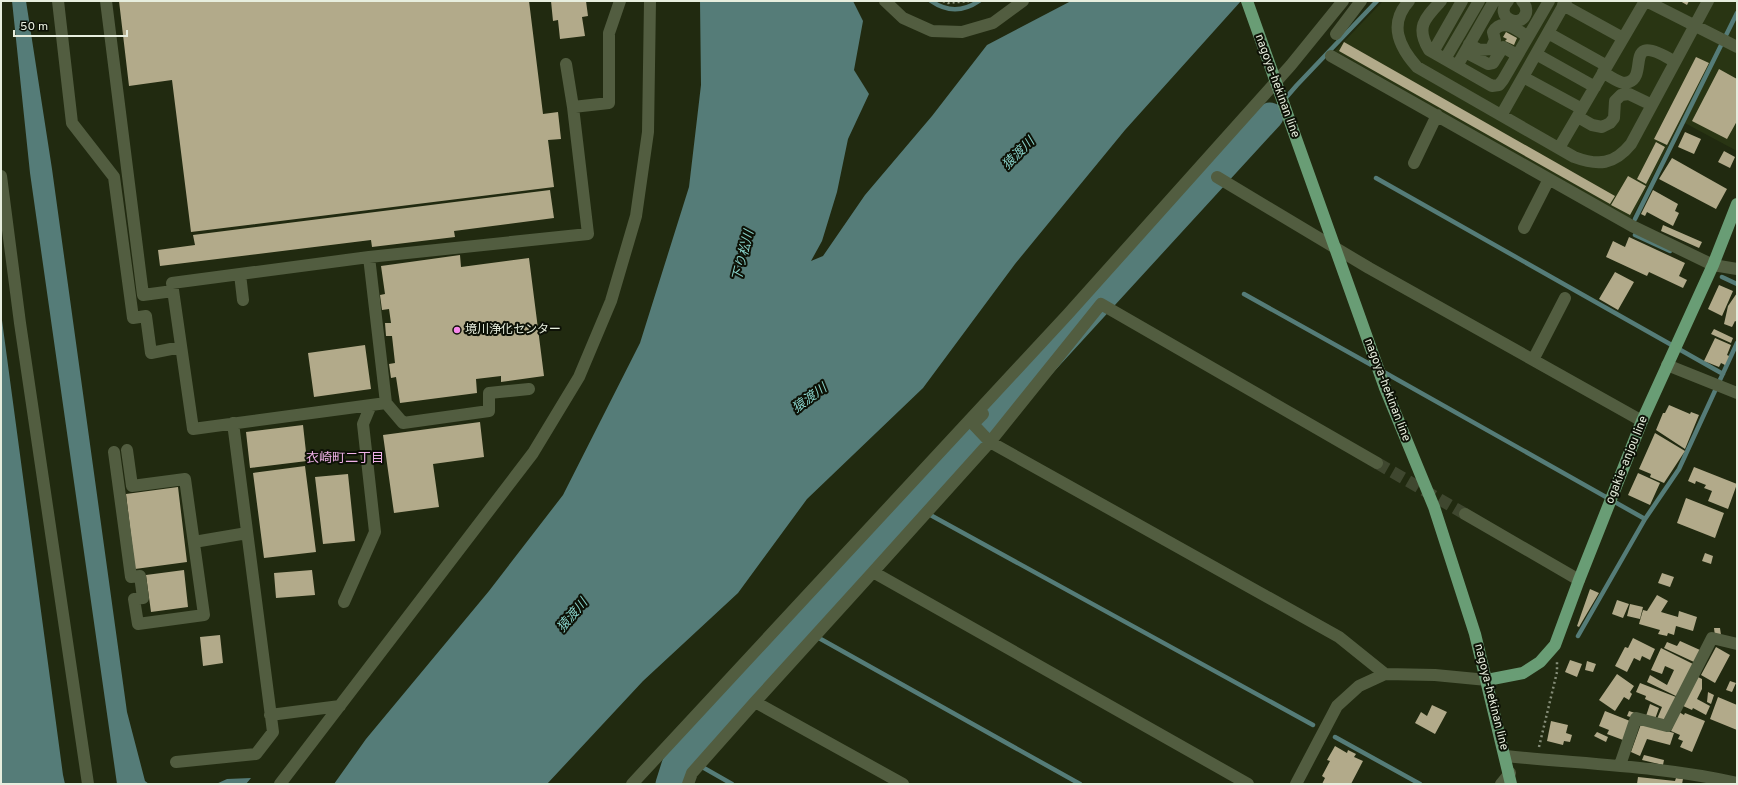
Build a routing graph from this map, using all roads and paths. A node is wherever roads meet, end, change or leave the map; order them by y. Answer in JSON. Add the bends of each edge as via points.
{"nodes":[{"id":1,"x":58,"y":1,"type":"edge"},
{"id":2,"x":106,"y":1,"type":"edge"},
{"id":3,"x":620,"y":1,"type":"edge"},
{"id":4,"x":650,"y":1,"type":"edge"},
{"id":5,"x":885,"y":1,"type":"edge"},
{"id":6,"x":943,"y":1,"type":"edge"},
{"id":7,"x":969,"y":1,"type":"edge"},
{"id":8,"x":1023,"y":1,"type":"edge"},
{"id":9,"x":1247,"y":1,"type":"edge"},
{"id":10,"x":1343,"y":1,"type":"edge"},
{"id":11,"x":1361,"y":1,"type":"edge"},
{"id":12,"x":1409,"y":1,"type":"edge"},
{"id":13,"x":1441,"y":1,"type":"edge"},
{"id":14,"x":1462,"y":1,"type":"edge"},
{"id":15,"x":1479,"y":1,"type":"edge"},
{"id":16,"x":1524,"y":1,"type":"edge"},
{"id":17,"x":1549,"y":1,"type":"edge"},
{"id":18,"x":1646,"y":1,"type":"edge"},
{"id":19,"x":1708,"y":1,"type":"edge"},
{"id":20,"x":1503,"y":2,"type":"edge"},
{"id":21,"x":1565,"y":3,"type":"edge"},
{"id":22,"x":1694,"y":26,"type":"junction"},
{"id":23,"x":1548,"y":33,"type":"junction"},
{"id":24,"x":1336,"y":34,"type":"dead end"},
{"id":25,"x":1528,"y":37,"type":"junction"},
{"id":26,"x":1623,"y":38,"type":"junction"},
{"id":27,"x":1735,"y":46,"type":"edge"},
{"id":28,"x":1467,"y":48,"type":"junction"},
{"id":29,"x":1433,"y":52,"type":"junction"},
{"id":30,"x":1536,"y":54,"type":"junction"},
{"id":31,"x":1518,"y":55,"type":"junction"},
{"id":32,"x":1331,"y":56,"type":"dead end"},
{"id":33,"x":1445,"y":59,"type":"junction"},
{"id":34,"x":1675,"y":62,"type":"junction"},
{"id":35,"x":566,"y":64,"type":"dead end"},
{"id":36,"x":1457,"y":66,"type":"junction"},
{"id":37,"x":1605,"y":69,"type":"junction"},
{"id":38,"x":1523,"y":77,"type":"junction"},
{"id":39,"x":1595,"y":87,"type":"junction"},
{"id":40,"x":1652,"y":105,"type":"junction"},
{"id":41,"x":573,"y":107,"type":"junction"},
{"id":42,"x":1580,"y":113,"type":"junction"},
{"id":43,"x":1502,"y":114,"type":"junction"},
{"id":44,"x":1437,"y":115,"type":"junction"},
{"id":45,"x":1560,"y":148,"type":"junction"},
{"id":46,"x":1414,"y":163,"type":"dead end"},
{"id":47,"x":1,"y":176,"type":"edge"},
{"id":48,"x":1216,"y":177,"type":"dead end"},
{"id":49,"x":1548,"y":178,"type":"junction"},
{"id":50,"x":1737,"y":204,"type":"edge"},
{"id":51,"x":1524,"y":228,"type":"dead end"},
{"id":52,"x":369,"y":257,"type":"junction"},
{"id":53,"x":1713,"y":264,"type":"junction"},
{"id":54,"x":1737,"y":269,"type":"edge"},
{"id":55,"x":240,"y":274,"type":"junction"},
{"id":56,"x":173,"y":291,"type":"junction"},
{"id":57,"x":1565,"y":298,"type":"dead end"},
{"id":58,"x":243,"y":300,"type":"dead end"},
{"id":59,"x":182,"y":347,"type":"junction"},
{"id":60,"x":1533,"y":360,"type":"junction"},
{"id":61,"x":1669,"y":361,"type":"junction"},
{"id":62,"x":1016,"y":370,"type":"junction"},
{"id":63,"x":529,"y":389,"type":"dead end"},
{"id":64,"x":1732,"y":391,"type":"edge"},
{"id":65,"x":386,"y":402,"type":"junction"},
{"id":66,"x":372,"y":405,"type":"junction"},
{"id":67,"x":1642,"y":421,"type":"junction"},
{"id":68,"x":233,"y":423,"type":"junction"},
{"id":69,"x":990,"y":441,"type":"junction"},
{"id":70,"x":127,"y":450,"type":"dead end"},
{"id":71,"x":114,"y":452,"type":"dead end"},
{"id":72,"x":1376,"y":463,"type":"tunnel mouth"},
{"id":73,"x":1465,"y":514,"type":"tunnel mouth"},
{"id":74,"x":247,"y":533,"type":"junction"},
{"id":75,"x":194,"y":542,"type":"junction"},
{"id":76,"x":873,"y":572,"type":"junction"},
{"id":77,"x":1579,"y":580,"type":"junction"},
{"id":78,"x":344,"y":602,"type":"dead end"},
{"id":79,"x":1737,"y":644,"type":"edge"},
{"id":80,"x":1555,"y":645,"type":"junction"},
{"id":81,"x":1385,"y":674,"type":"junction"},
{"id":82,"x":1487,"y":680,"type":"junction"},
{"id":83,"x":755,"y":702,"type":"junction"},
{"id":84,"x":340,"y":706,"type":"junction"},
{"id":85,"x":270,"y":715,"type":"junction"},
{"id":86,"x":1506,"y":756,"type":"junction"},
{"id":87,"x":1536,"y":759,"type":"junction"},
{"id":88,"x":176,"y":762,"type":"dead end"},
{"id":89,"x":1620,"y":765,"type":"junction"},
{"id":90,"x":690,"y":779,"type":"edge"},
{"id":91,"x":1511,"y":779,"type":"edge"},
{"id":92,"x":1702,"y":780,"type":"edge"},
{"id":93,"x":1737,"y":783,"type":"edge"},
{"id":94,"x":88,"y":784,"type":"edge"},
{"id":95,"x":280,"y":784,"type":"edge"},
{"id":96,"x":632,"y":784,"type":"edge"},
{"id":97,"x":903,"y":784,"type":"edge"},
{"id":98,"x":1248,"y":784,"type":"edge"},
{"id":99,"x":1296,"y":784,"type":"edge"},
{"id":100,"x":1501,"y":784,"type":"edge"}],
"edges":[{"from":1,"to":59,"type":"street","via":[[72,123],[114,177],[133,318],[146,316],[151,352]]},
{"from":2,"to":56,"type":"street","via":[[143,295]]},
{"from":3,"to":41,"type":"street","via":[[609,34],[609,103]]},
{"from":4,"to":84,"type":"street","via":[[648,132],[636,216],[611,301],[579,377],[533,453]]},
{"from":5,"to":8,"type":"street","via":[[903,18],[932,31],[962,32],[993,23]]},
{"from":6,"to":7,"type":"path"},
{"from":9,"to":82,"type":"main road","name":"nagoya-hekinan line","via":[[1382,381],[1434,507],[1475,634]]},
{"from":10,"to":62,"type":"street","via":[[1291,65]]},
{"from":11,"to":24,"type":"street"},
{"from":12,"to":43,"type":"street","via":[[1397,23],[1398,40],[1405,55],[1417,67]]},
{"from":13,"to":29,"type":"street","via":[[1423,22],[1421,31],[1424,42]]},
{"from":14,"to":29,"type":"street"},
{"from":15,"to":33,"type":"street"},
{"from":16,"to":20,"type":"street","via":[[1526,12],[1522,19],[1515,21],[1508,19],[1504,14]]},
{"from":17,"to":25,"type":"street"},
{"from":18,"to":22,"type":"street"},
{"from":18,"to":26,"type":"street"},
{"from":19,"to":22,"type":"street"},
{"from":20,"to":28,"type":"street"},
{"from":21,"to":23,"type":"street"},
{"from":21,"to":26,"type":"street"},
{"from":22,"to":27,"type":"street"},
{"from":22,"to":34,"type":"street"},
{"from":23,"to":30,"type":"street"},
{"from":23,"to":37,"type":"street"},
{"from":25,"to":28,"type":"street","via":[[1513,27],[1500,25],[1493,32],[1491,49]]},
{"from":25,"to":31,"type":"street"},
{"from":26,"to":37,"type":"street"},
{"from":28,"to":31,"type":"street","via":[[1488,64],[1493,63],[1503,47]]},
{"from":28,"to":36,"type":"street"},
{"from":29,"to":33,"type":"street"},
{"from":30,"to":38,"type":"street"},
{"from":30,"to":39,"type":"street"},
{"from":31,"to":36,"type":"street","via":[[1499,85],[1485,84]]},
{"from":32,"to":44,"type":"street"},
{"from":33,"to":36,"type":"street"},
{"from":34,"to":37,"type":"street","via":[[1660,53],[1647,50],[1638,58],[1637,75],[1632,81],[1622,82]]},
{"from":34,"to":40,"type":"street"},
{"from":35,"to":41,"type":"street"},
{"from":37,"to":39,"type":"street"},
{"from":38,"to":42,"type":"street"},
{"from":38,"to":43,"type":"street"},
{"from":39,"to":42,"type":"street"},
{"from":40,"to":42,"type":"street","via":[[1629,94],[1621,94],[1615,101],[1614,118],[1602,127],[1592,125]]},
{"from":40,"to":45,"type":"street","via":[[1631,144],[1624,153],[1614,159],[1602,163],[1587,162]]},
{"from":41,"to":52,"type":"street","via":[[588,234]]},
{"from":42,"to":45,"type":"street"},
{"from":43,"to":45,"type":"street"},
{"from":44,"to":46,"type":"street"},
{"from":44,"to":49,"type":"street"},
{"from":47,"to":94,"type":"street","via":[[20,323]]},
{"from":48,"to":60,"type":"street","via":[[1369,268]]},
{"from":49,"to":51,"type":"street"},
{"from":49,"to":53,"type":"street","via":[[1632,226]]},
{"from":50,"to":53,"type":"main road","name":"ogakie-anjou line"},
{"from":52,"to":55,"type":"street"},
{"from":52,"to":65,"type":"street"},
{"from":53,"to":54,"type":"street"},
{"from":53,"to":61,"type":"main road","name":"ogakie-anjou line"},
{"from":55,"to":56,"type":"street","via":[[172,283]]},
{"from":55,"to":58,"type":"street"},
{"from":56,"to":59,"type":"street"},
{"from":57,"to":60,"type":"street"},
{"from":59,"to":68,"type":"street","via":[[193,429]]},
{"from":60,"to":67,"type":"street"},
{"from":61,"to":64,"type":"street","via":[[1708,382]]},
{"from":61,"to":67,"type":"main road","name":"ogakie-anjou line"},
{"from":62,"to":69,"type":"street","via":[[1012,383],[973,424]]},
{"from":62,"to":96,"type":"street"},
{"from":63,"to":65,"type":"street","via":[[489,394],[489,411],[402,423]]},
{"from":65,"to":66,"type":"street"},
{"from":66,"to":68,"type":"street"},
{"from":66,"to":78,"type":"street","via":[[363,424],[375,532]]},
{"from":67,"to":77,"type":"main road","name":"ogakie-anjou line"},
{"from":68,"to":74,"type":"street"},
{"from":69,"to":72,"type":"street","via":[[1101,304]]},
{"from":69,"to":76,"type":"street"},
{"from":69,"to":81,"type":"street","via":[[1339,637]]},
{"from":70,"to":75,"type":"street","via":[[132,486],[185,479]]},
{"from":71,"to":75,"type":"street","via":[[130,577],[140,576],[143,598],[134,599],[138,624],[204,615]]},
{"from":73,"to":77,"type":"street"},
{"from":74,"to":75,"type":"street"},
{"from":74,"to":85,"type":"street"},
{"from":76,"to":83,"type":"street"},
{"from":76,"to":98,"type":"street"},
{"from":77,"to":80,"type":"main road","name":"ogakie-anjou line"},
{"from":79,"to":89,"type":"street","via":[[1712,638],[1667,726],[1636,718]]},
{"from":80,"to":82,"type":"main road","name":"ogakie-anjou line","via":[[1540,662],[1524,673]]},
{"from":80,"to":87,"type":"path","via":[[1557,672]]},
{"from":81,"to":82,"type":"street"},
{"from":81,"to":99,"type":"street","via":[[1359,686],[1337,706]]},
{"from":82,"to":86,"type":"main road","name":"nagoya-hekinan line"},
{"from":83,"to":90,"type":"street"},
{"from":83,"to":97,"type":"street"},
{"from":84,"to":85,"type":"street"},
{"from":84,"to":95,"type":"street"},
{"from":85,"to":88,"type":"street","via":[[272,732],[256,754]]},
{"from":86,"to":87,"type":"street"},
{"from":86,"to":91,"type":"main road","name":"nagoya-hekinan line"},
{"from":87,"to":89,"type":"street"},
{"from":89,"to":92,"type":"street"},
{"from":91,"to":100,"type":"street"},
{"from":92,"to":93,"type":"street"}]}
